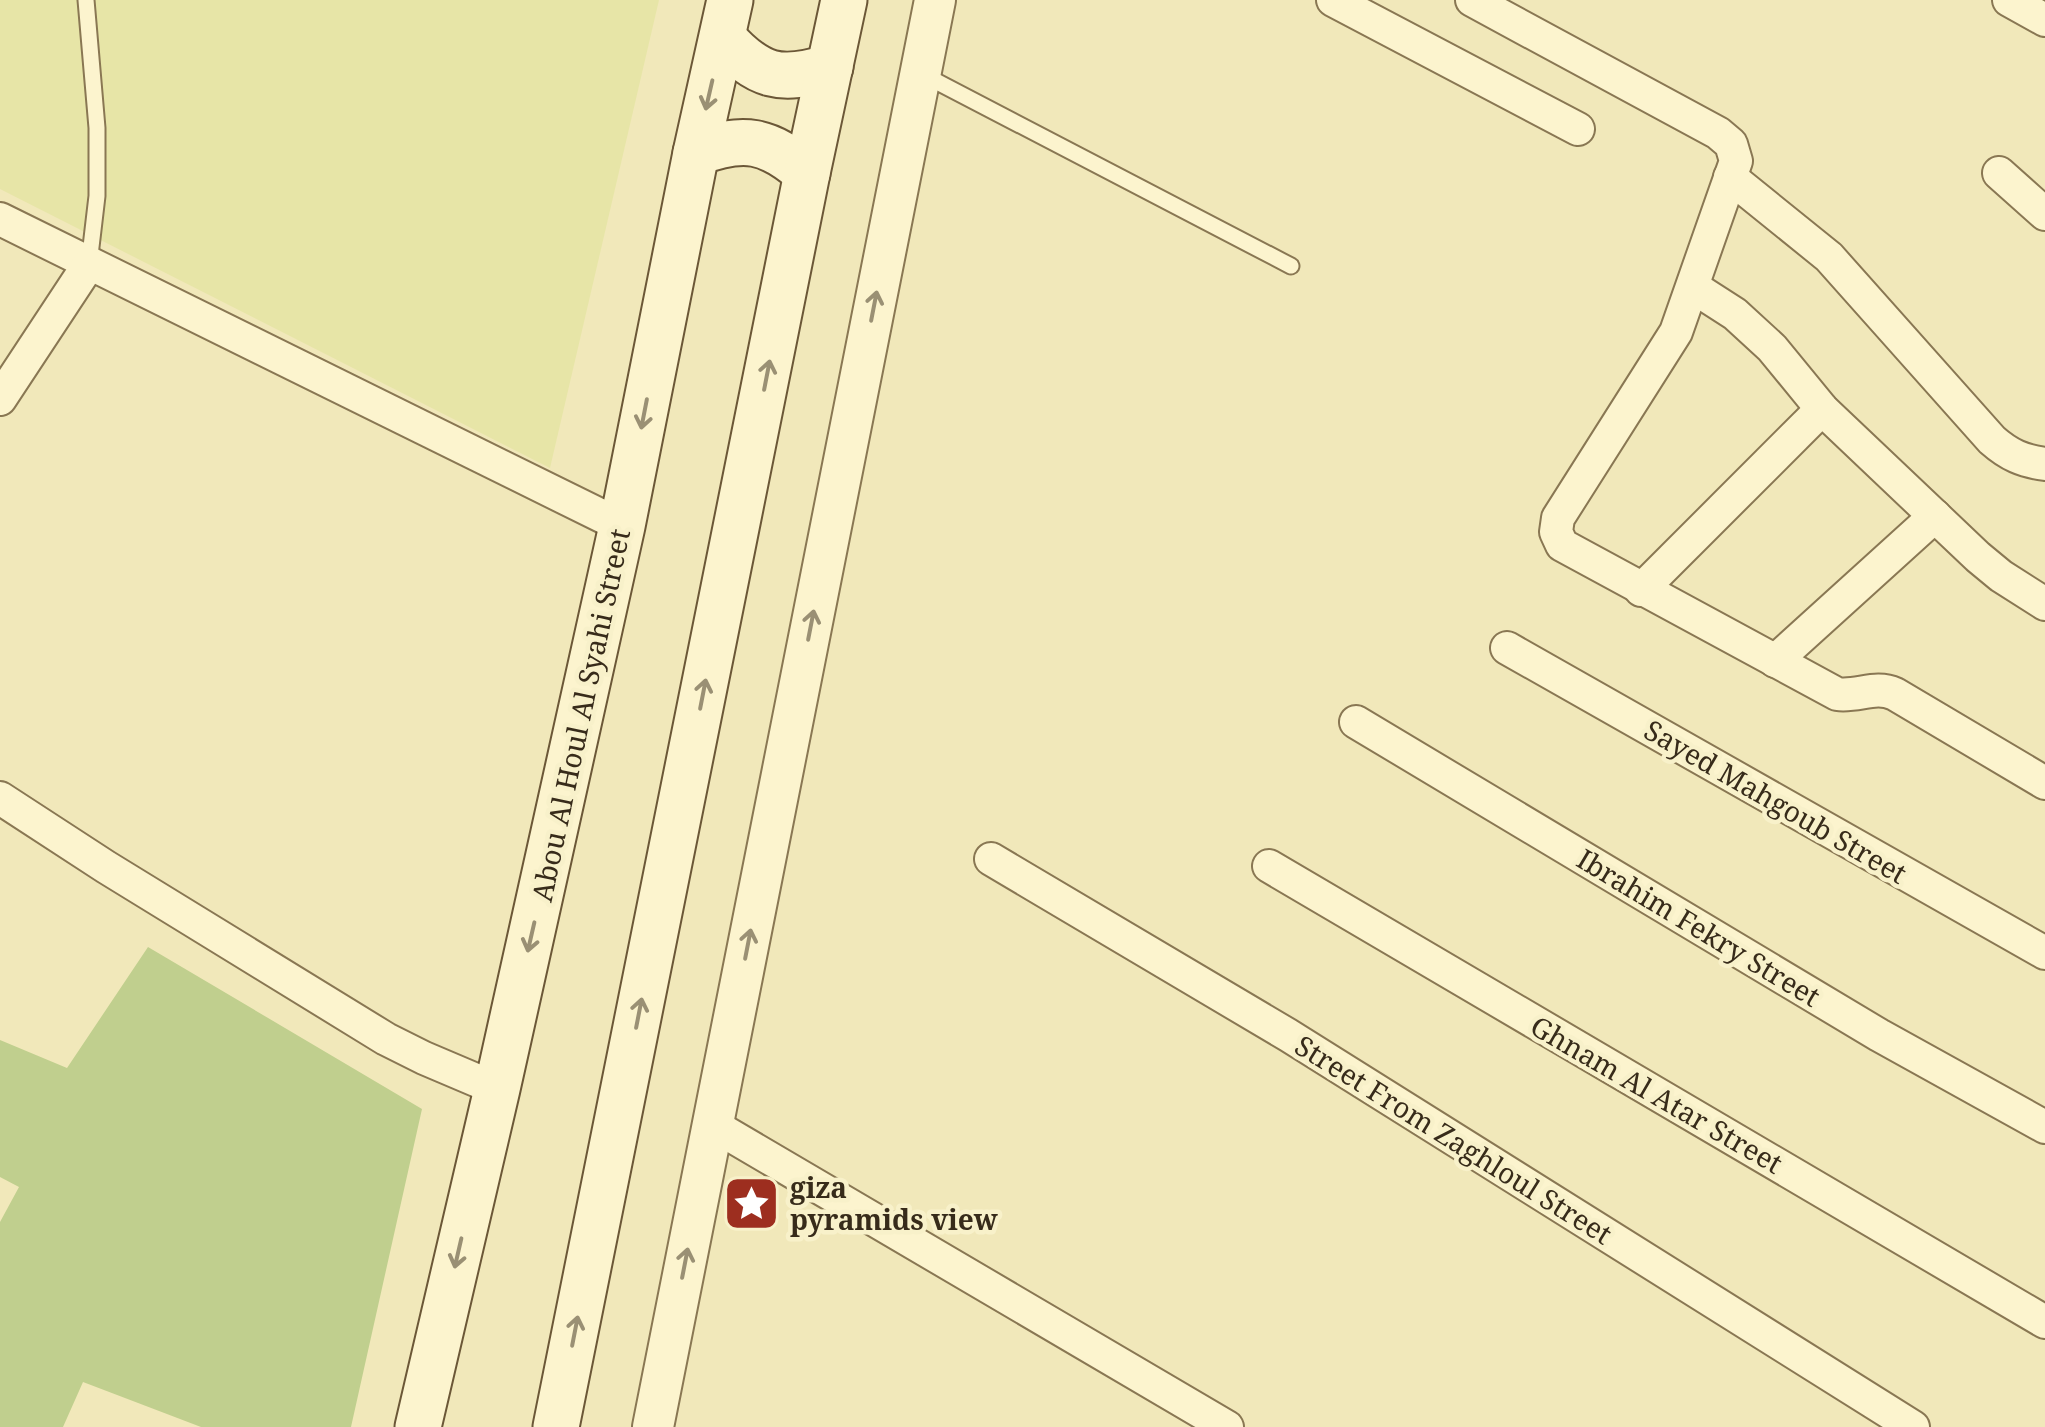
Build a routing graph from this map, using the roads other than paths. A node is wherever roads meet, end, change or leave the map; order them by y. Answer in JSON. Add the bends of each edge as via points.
{"nodes":[{"id":1,"x":86,"y":0,"type":"edge"},
{"id":2,"x":844,"y":0,"type":"edge"},
{"id":3,"x":935,"y":0,"type":"edge"},
{"id":4,"x":1333,"y":0,"type":"edge"},
{"id":5,"x":1472,"y":0,"type":"edge"},
{"id":6,"x":2008,"y":0,"type":"edge"},
{"id":7,"x":726,"y":19,"type":"edge"},
{"id":8,"x":2045,"y":20,"type":"edge"},
{"id":9,"x":830,"y":68,"type":"junction"},
{"id":10,"x":920,"y":73,"type":"junction"},
{"id":11,"x":1578,"y":129,"type":"dead end"},
{"id":12,"x":696,"y":154,"type":"junction"},
{"id":13,"x":807,"y":173,"type":"junction"},
{"id":14,"x":1999,"y":173,"type":"dead end"},
{"id":15,"x":1730,"y":177,"type":"junction"},
{"id":16,"x":2045,"y":214,"type":"edge"},
{"id":17,"x":0,"y":219,"type":"edge"},
{"id":18,"x":89,"y":264,"type":"junction"},
{"id":19,"x":1291,"y":266,"type":"dead end"},
{"id":20,"x":1694,"y":287,"type":"junction"},
{"id":21,"x":0,"y":398,"type":"edge"},
{"id":22,"x":1822,"y":409,"type":"junction"},
{"id":23,"x":2045,"y":464,"type":"edge"},
{"id":24,"x":1935,"y":516,"type":"junction"},
{"id":25,"x":622,"y":526,"type":"junction"},
{"id":26,"x":1642,"y":590,"type":"junction"},
{"id":27,"x":2045,"y":604,"type":"edge"},
{"id":28,"x":1507,"y":648,"type":"dead end"},
{"id":29,"x":1775,"y":661,"type":"junction"},
{"id":30,"x":1356,"y":722,"type":"dead end"},
{"id":31,"x":2045,"y":784,"type":"edge"},
{"id":32,"x":0,"y":798,"type":"edge"},
{"id":33,"x":991,"y":859,"type":"dead end"},
{"id":34,"x":1268,"y":866,"type":"dead end"},
{"id":35,"x":2045,"y":953,"type":"edge"},
{"id":36,"x":497,"y":1089,"type":"junction"},
{"id":37,"x":713,"y":1125,"type":"junction"},
{"id":38,"x":2045,"y":1127,"type":"edge"},
{"id":39,"x":2045,"y":1322,"type":"edge"},
{"id":40,"x":418,"y":1427,"type":"edge"},
{"id":41,"x":556,"y":1427,"type":"edge"},
{"id":42,"x":653,"y":1427,"type":"edge"},
{"id":43,"x":1227,"y":1427,"type":"edge"},
{"id":44,"x":1914,"y":1427,"type":"edge"}],
"edges":[{"from":1,"to":18,"type":"lane","via":[[97,128]]},
{"from":2,"to":9,"type":"main road"},
{"from":3,"to":10,"type":"street"},
{"from":4,"to":11,"type":"street"},
{"from":5,"to":15,"type":"street","via":[[1718,132],[1736,161]]},
{"from":6,"to":8,"type":"street"},
{"from":7,"to":9,"type":"main road","via":[[743,61],[771,74],[801,77]]},
{"from":7,"to":12,"type":"main road","name":"Abou Al Houl Al Syahi Street","one_way":true},
{"from":9,"to":13,"type":"main road"},
{"from":10,"to":19,"type":"lane"},
{"from":37,"to":10,"type":"street","one_way":true},
{"from":12,"to":13,"type":"main road","via":[[724,142],[755,142],[784,153]]},
{"from":12,"to":25,"type":"main road","name":"Abou Al Houl Al Syahi Street","one_way":true},
{"from":41,"to":13,"type":"main road","one_way":true},
{"from":14,"to":16,"type":"street"},
{"from":15,"to":20,"type":"street"},
{"from":15,"to":23,"type":"street","via":[[1828,258],[1992,440],[2007,453]]},
{"from":17,"to":18,"type":"street"},
{"from":18,"to":21,"type":"street"},
{"from":18,"to":25,"type":"street"},
{"from":20,"to":22,"type":"street","via":[[1772,348]]},
{"from":20,"to":26,"type":"street","via":[[1676,332],[1558,518],[1562,545]]},
{"from":22,"to":24,"type":"street"},
{"from":22,"to":26,"type":"street"},
{"from":24,"to":27,"type":"street"},
{"from":24,"to":29,"type":"street"},
{"from":25,"to":36,"type":"main road","name":"Abou Al Houl Al Syahi Street","one_way":true},
{"from":26,"to":29,"type":"street"},
{"from":28,"to":35,"type":"street","name":"Sayed Mahgoub Street"},
{"from":29,"to":31,"type":"street","via":[[1837,694],[1895,694]]},
{"from":30,"to":38,"type":"street","name":"Ibrahim Fekry Street"},
{"from":32,"to":36,"type":"street","via":[[386,1039]]},
{"from":33,"to":44,"type":"street","name":"Street From Zaghloul Street","via":[[1288,1035]]},
{"from":34,"to":39,"type":"street","name":"Ghnam Al Atar Street"},
{"from":36,"to":40,"type":"main road","name":"Abou Al Houl Al Syahi Street","one_way":true},
{"from":42,"to":37,"type":"street","one_way":true},
{"from":37,"to":43,"type":"street"}]}
